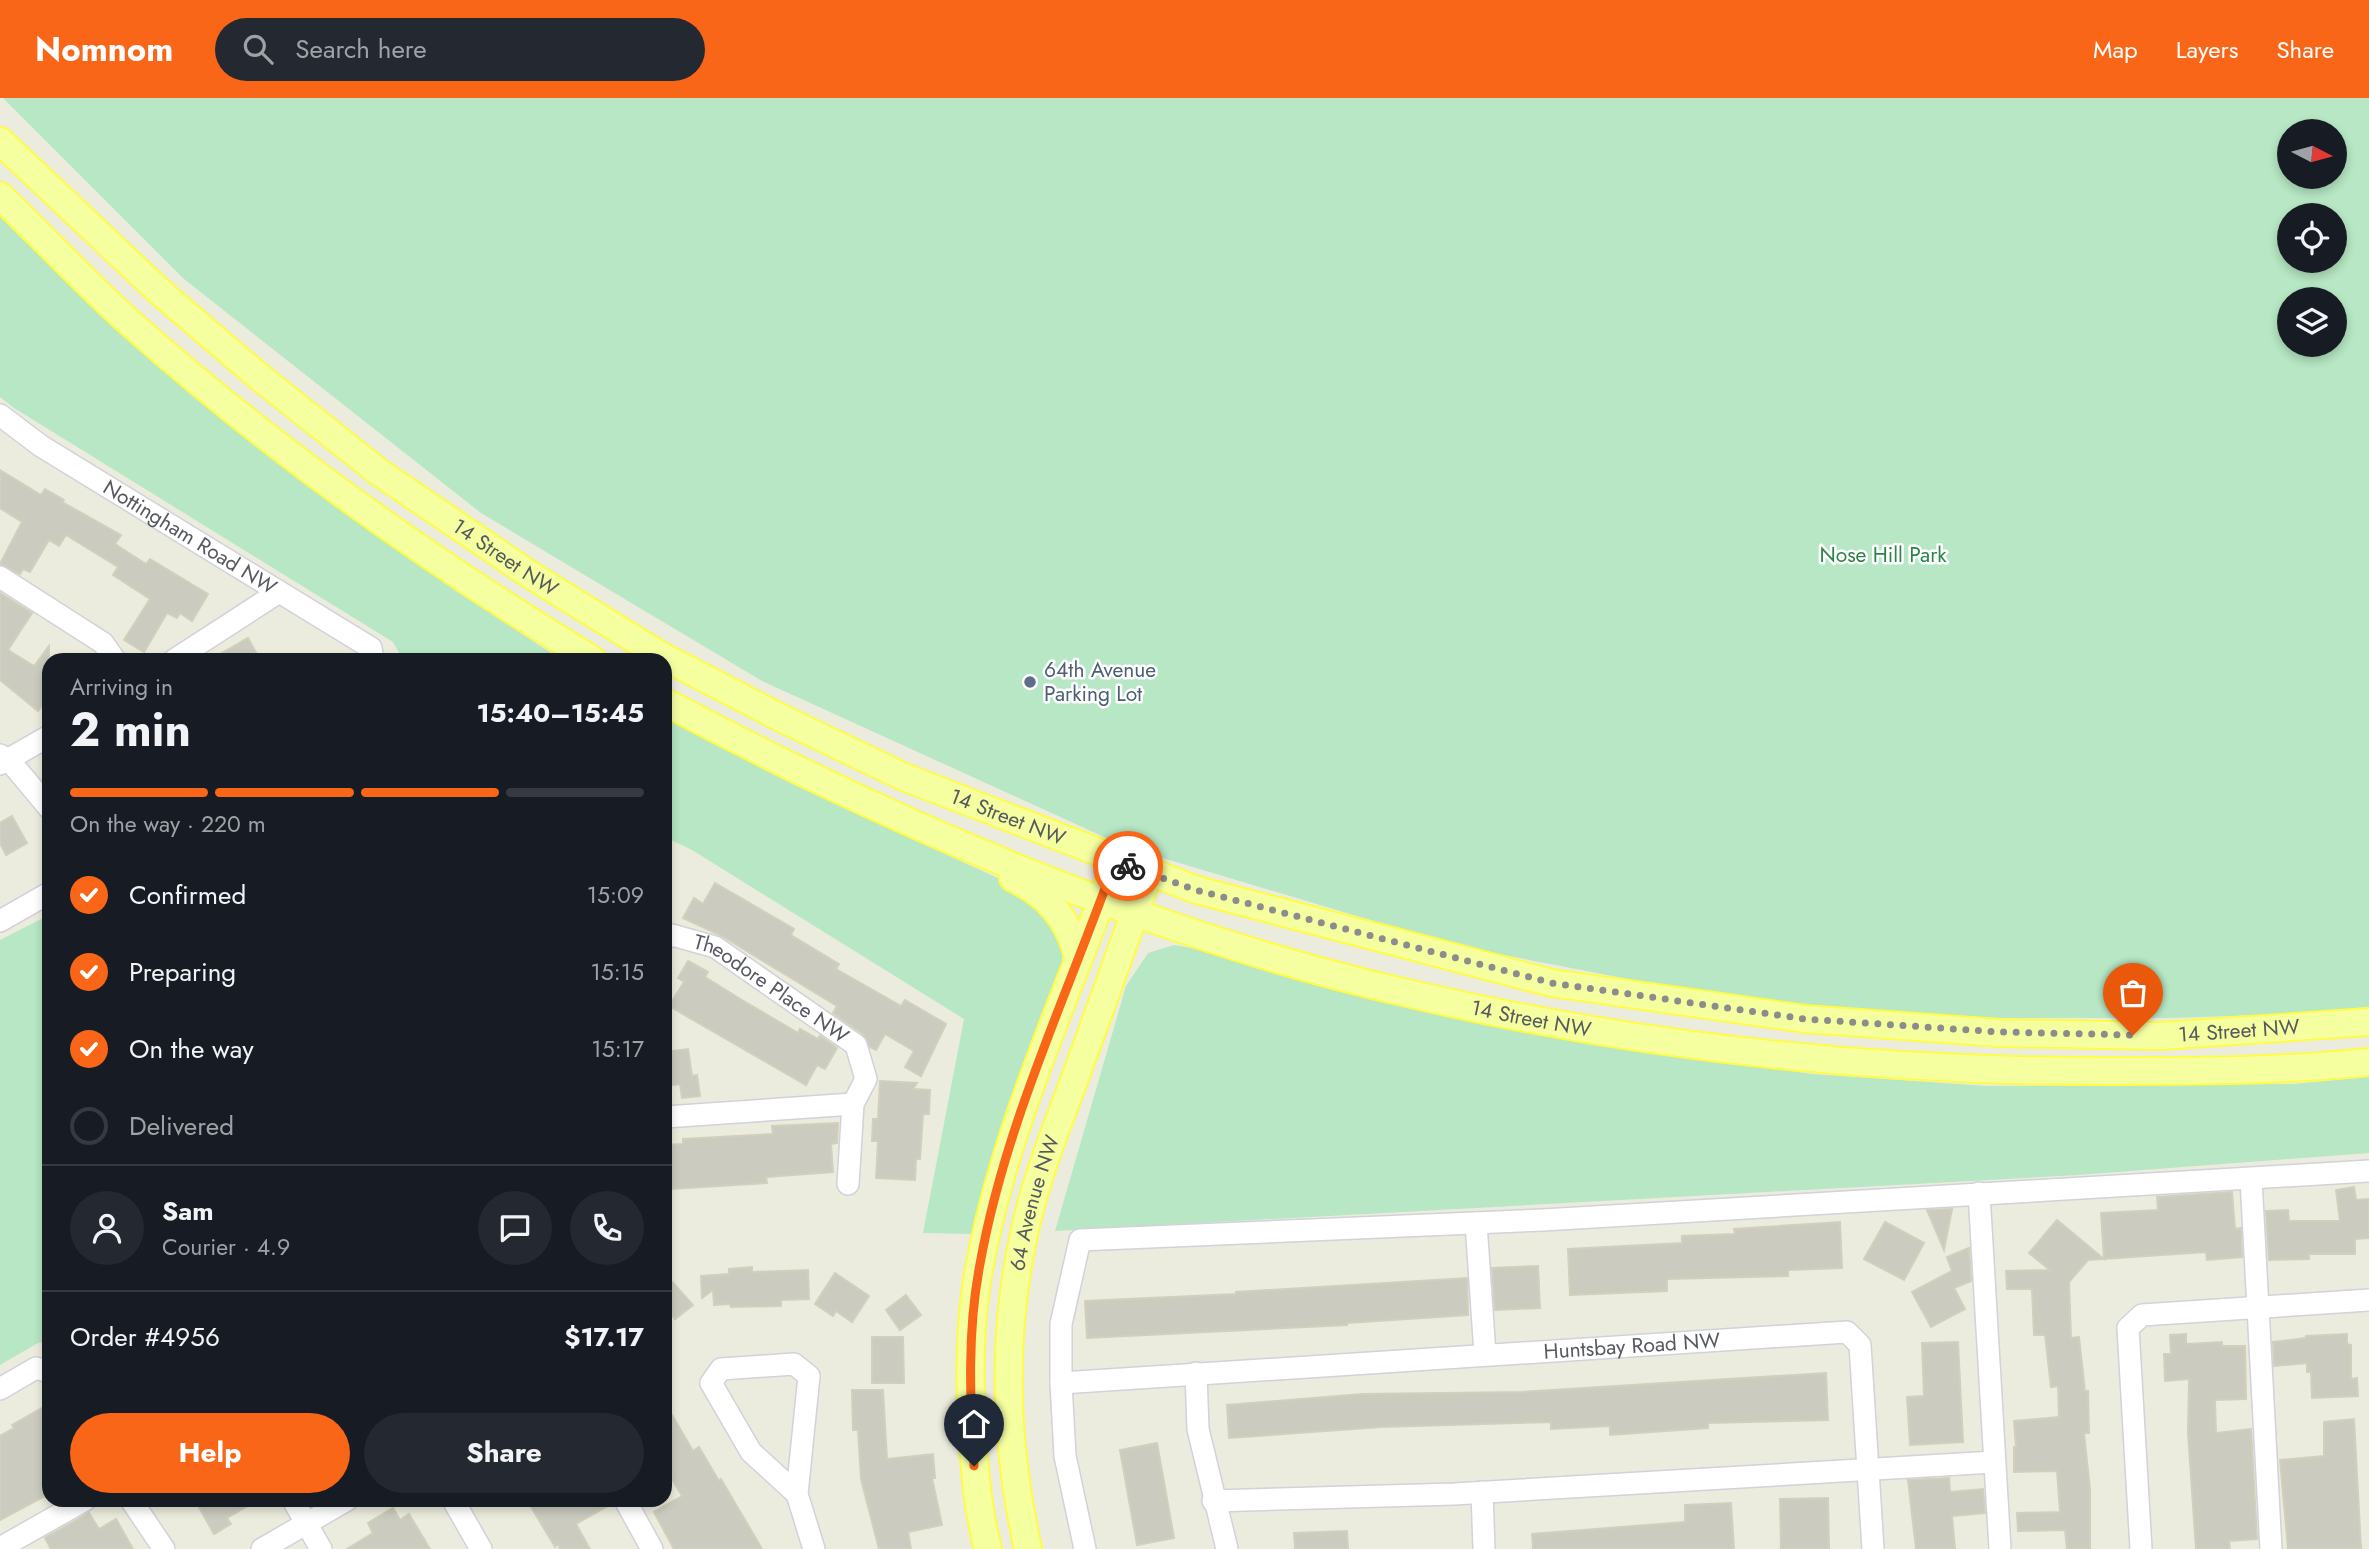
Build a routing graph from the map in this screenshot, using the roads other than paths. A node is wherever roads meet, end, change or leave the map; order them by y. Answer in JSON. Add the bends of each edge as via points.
{"nodes":[{"id":1,"x":0,"y":141,"type":"edge"},
{"id":2,"x":0,"y":196,"type":"edge"},
{"id":3,"x":0,"y":415,"type":"edge"},
{"id":4,"x":0,"y":577,"type":"edge"},
{"id":5,"x":279,"y":592,"type":"junction"},
{"id":6,"x":110,"y":653,"type":"edge"},
{"id":7,"x":185,"y":653,"type":"edge"},
{"id":8,"x":372,"y":653,"type":"edge"},
{"id":9,"x":582,"y":653,"type":"edge"},
{"id":10,"x":657,"y":653,"type":"edge"},
{"id":11,"x":672,"y":661,"type":"edge"},
{"id":12,"x":672,"y":706,"type":"edge"},
{"id":13,"x":42,"y":740,"type":"edge"},
{"id":14,"x":3,"y":759,"type":"edge"},
{"id":15,"x":42,"y":801,"type":"edge"},
{"id":16,"x":919,"y":825,"type":"junction"},
{"id":17,"x":1115,"y":861,"type":"junction"},
{"id":18,"x":1149,"y":873,"type":"junction"},
{"id":19,"x":42,"y":897,"type":"edge"},
{"id":20,"x":1101,"y":900,"type":"junction"},
{"id":21,"x":1135,"y":912,"type":"junction"},
{"id":22,"x":0,"y":921,"type":"edge"},
{"id":23,"x":1189,"y":931,"type":"junction"},
{"id":24,"x":672,"y":935,"type":"edge"},
{"id":25,"x":1079,"y":956,"type":"junction"},
{"id":26,"x":1096,"y":1019,"type":"junction"},
{"id":27,"x":2369,"y":1022,"type":"edge"},
{"id":28,"x":2369,"y":1062,"type":"edge"},
{"id":29,"x":853,"y":1104,"type":"junction"},
{"id":30,"x":672,"y":1117,"type":"edge"},
{"id":31,"x":2369,"y":1171,"type":"edge"},
{"id":32,"x":2251,"y":1179,"type":"junction"},
{"id":33,"x":848,"y":1184,"type":"dead end"},
{"id":34,"x":1979,"y":1193,"type":"junction"},
{"id":35,"x":1476,"y":1223,"type":"junction"},
{"id":36,"x":2369,"y":1300,"type":"edge"},
{"id":37,"x":2259,"y":1307,"type":"junction"},
{"id":38,"x":1485,"y":1354,"type":"junction"},
{"id":39,"x":42,"y":1369,"type":"edge"},
{"id":40,"x":1196,"y":1373,"type":"junction"},
{"id":41,"x":1061,"y":1383,"type":"junction"},
{"id":42,"x":0,"y":1389,"type":"edge"},
{"id":43,"x":1994,"y":1462,"type":"junction"},
{"id":44,"x":1869,"y":1468,"type":"junction"},
{"id":45,"x":1482,"y":1492,"type":"junction"},
{"id":46,"x":797,"y":1494,"type":"junction"},
{"id":47,"x":1213,"y":1501,"type":"junction"},
{"id":48,"x":73,"y":1507,"type":"edge"},
{"id":49,"x":136,"y":1507,"type":"edge"},
{"id":50,"x":297,"y":1507,"type":"edge"},
{"id":51,"x":335,"y":1507,"type":"edge"},
{"id":52,"x":457,"y":1507,"type":"edge"},
{"id":53,"x":629,"y":1507,"type":"edge"},
{"id":54,"x":306,"y":1523,"type":"junction"},
{"id":55,"x":0,"y":1548,"type":"edge"},
{"id":56,"x":164,"y":1549,"type":"edge"},
{"id":57,"x":261,"y":1549,"type":"edge"},
{"id":58,"x":321,"y":1549,"type":"edge"},
{"id":59,"x":481,"y":1549,"type":"edge"},
{"id":60,"x":652,"y":1549,"type":"edge"},
{"id":61,"x":814,"y":1549,"type":"edge"},
{"id":62,"x":988,"y":1549,"type":"edge"},
{"id":63,"x":1028,"y":1549,"type":"edge"},
{"id":64,"x":1085,"y":1549,"type":"edge"},
{"id":65,"x":1227,"y":1549,"type":"edge"},
{"id":66,"x":1484,"y":1549,"type":"edge"},
{"id":67,"x":1873,"y":1549,"type":"edge"},
{"id":68,"x":2000,"y":1549,"type":"edge"},
{"id":69,"x":2141,"y":1549,"type":"edge"},
{"id":70,"x":2271,"y":1549,"type":"edge"}],
"edges":[{"from":1,"to":10,"type":"main road","name":"14 Street NW","via":[[159,291],[380,473]]},
{"from":2,"to":9,"type":"main road","name":"14 Street NW","via":[[137,329],[354,502]]},
{"from":3,"to":5,"type":"street","name":"Nottingham Road NW","via":[[41,446]]},
{"from":4,"to":6,"type":"street","via":[[103,643]]},
{"from":5,"to":7,"type":"street"},
{"from":5,"to":8,"type":"street","name":"Nottingham Road NW","via":[[371,648]]},
{"from":11,"to":17,"type":"main road","name":"14 Street NW","via":[[904,777]]},
{"from":12,"to":16,"type":"main road","name":"14 Street NW"},
{"from":13,"to":14,"type":"street"},
{"from":14,"to":15,"type":"street"},
{"from":16,"to":20,"type":"main road","name":"14 Street NW"},
{"from":16,"to":25,"type":"main road","via":[[932,838],[1031,887],[1061,913]]},
{"from":17,"to":18,"type":"main road","name":"14 Street NW"},
{"from":17,"to":20,"type":"main road","name":"64 Avenue NW"},
{"from":18,"to":21,"type":"main road","name":"64 Avenue NW"},
{"from":18,"to":27,"type":"main road","name":"14 Street NW","via":[[1196,890],[1552,983],[1805,1019],[2000,1032],[2160,1036]]},
{"from":19,"to":22,"type":"street"},
{"from":20,"to":21,"type":"main road","name":"14 Street NW"},
{"from":20,"to":25,"type":"main road","name":"64 Avenue NW"},
{"from":21,"to":23,"type":"main road","name":"14 Street NW"},
{"from":21,"to":26,"type":"main road","name":"64 Avenue NW"},
{"from":23,"to":26,"type":"main road","via":[[1150,937],[1137,947]]},
{"from":23,"to":28,"type":"main road","name":"14 Street NW","via":[[1404,993],[1542,1022],[1815,1061],[1991,1072],[2283,1071]]},
{"from":24,"to":29,"type":"street","name":"Theodore Place NW","via":[[715,947],[856,1045],[866,1079]]},
{"from":25,"to":62,"type":"main road","name":"64 Avenue NW","via":[[1018,1122],[979,1265],[970,1389],[974,1466]]},
{"from":26,"to":63,"type":"main road","name":"64 Avenue NW","via":[[1036,1187],[1013,1298],[1009,1428]]},
{"from":29,"to":30,"type":"street"},
{"from":29,"to":33,"type":"street","name":"Theodore Place NW"},
{"from":31,"to":32,"type":"street"},
{"from":32,"to":34,"type":"street"},
{"from":32,"to":37,"type":"street"},
{"from":34,"to":35,"type":"street"},
{"from":34,"to":43,"type":"street"},
{"from":35,"to":38,"type":"street"},
{"from":35,"to":41,"type":"street","via":[[1080,1240],[1061,1324]]},
{"from":36,"to":37,"type":"street"},
{"from":37,"to":69,"type":"street","via":[[2142,1315],[2128,1328]]},
{"from":37,"to":70,"type":"street"},
{"from":38,"to":40,"type":"street","name":"Huntsbay Road NW"},
{"from":38,"to":44,"type":"street","name":"Huntsbay Road NW","via":[[1847,1332],[1860,1345]]},
{"from":39,"to":42,"type":"street","via":[[36,1368]]},
{"from":40,"to":41,"type":"street","name":"Huntsbay Road NW"},
{"from":40,"to":47,"type":"street","via":[[1198,1429]]},
{"from":41,"to":64,"type":"street","via":[[1065,1456]]},
{"from":43,"to":44,"type":"street"},
{"from":43,"to":68,"type":"street"},
{"from":44,"to":45,"type":"street"},
{"from":44,"to":67,"type":"street","name":"Huntsbay Road NW"},
{"from":45,"to":47,"type":"street"},
{"from":45,"to":66,"type":"street"},
{"from":46,"to":46,"type":"street","via":[[809,1376],[794,1364],[721,1369],[710,1383],[751,1452]]},
{"from":46,"to":61,"type":"street"},
{"from":47,"to":65,"type":"street"},
{"from":48,"to":55,"type":"street"},
{"from":49,"to":56,"type":"street"},
{"from":50,"to":54,"type":"street"},
{"from":51,"to":54,"type":"street"},
{"from":52,"to":59,"type":"street"},
{"from":53,"to":60,"type":"street"},
{"from":54,"to":57,"type":"street"},
{"from":54,"to":58,"type":"street"}]}
